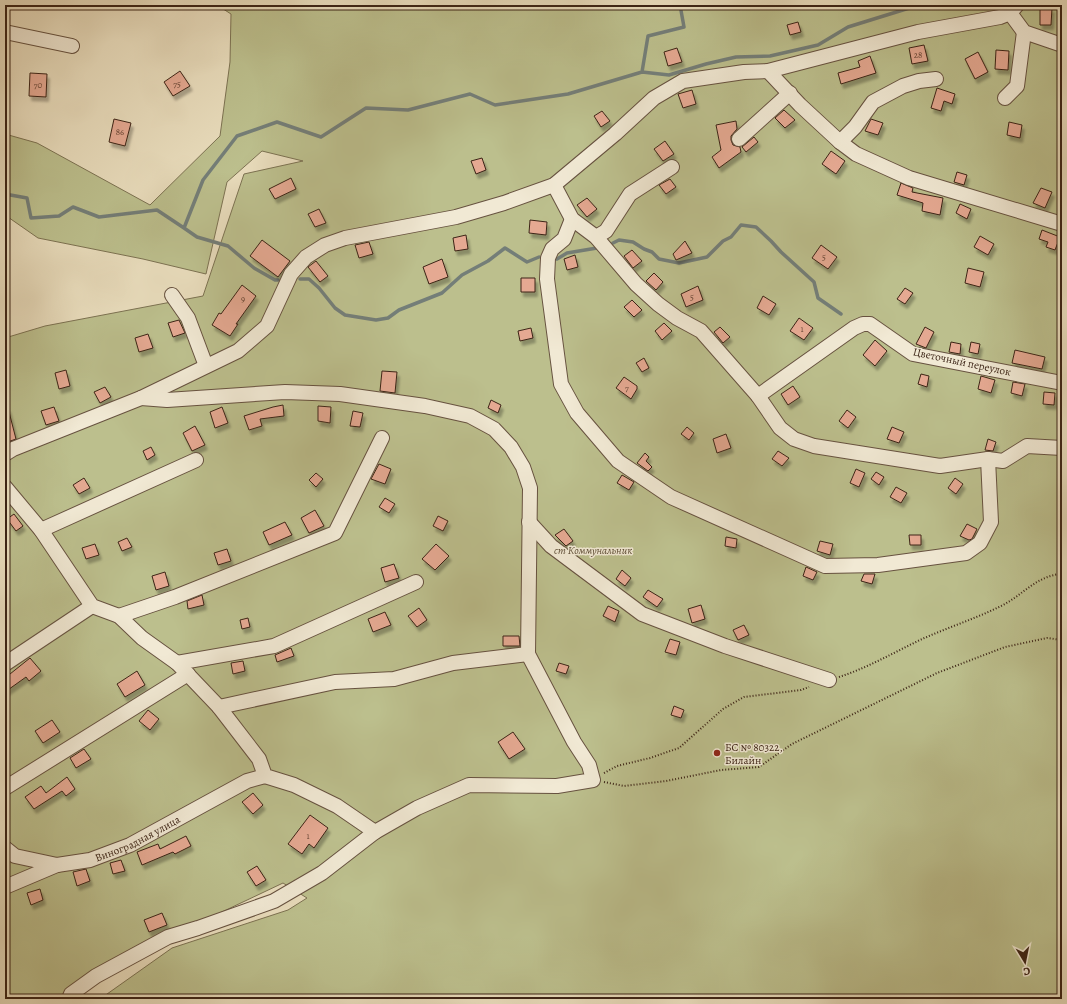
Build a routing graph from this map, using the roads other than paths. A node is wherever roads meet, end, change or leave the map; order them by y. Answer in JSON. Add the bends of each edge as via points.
{"nodes":[{"id":1,"x":1013,"y":9,"type":"edge"},
{"id":2,"x":5,"y":32,"type":"edge"},
{"id":3,"x":1024,"y":32,"type":"junction"},
{"id":4,"x":1062,"y":45,"type":"edge"},
{"id":5,"x":72,"y":46,"type":"dead end"},
{"id":6,"x":768,"y":71,"type":"junction"},
{"id":7,"x":936,"y":79,"type":"dead end"},
{"id":8,"x":790,"y":93,"type":"junction"},
{"id":9,"x":1005,"y":98,"type":"dead end"},
{"id":10,"x":739,"y":139,"type":"dead end"},
{"id":11,"x":840,"y":142,"type":"junction"},
{"id":12,"x":672,"y":167,"type":"dead end"},
{"id":13,"x":554,"y":184,"type":"junction"},
{"id":14,"x":572,"y":219,"type":"junction"},
{"id":15,"x":1062,"y":224,"type":"edge"},
{"id":16,"x":596,"y":237,"type":"junction"},
{"id":17,"x":172,"y":295,"type":"dead end"},
{"id":18,"x":206,"y":366,"type":"junction"},
{"id":19,"x":1062,"y":383,"type":"edge"},
{"id":20,"x":758,"y":396,"type":"junction"},
{"id":21,"x":141,"y":398,"type":"junction"},
{"id":22,"x":382,"y":438,"type":"dead end"},
{"id":23,"x":1062,"y":448,"type":"edge"},
{"id":24,"x":5,"y":454,"type":"edge"},
{"id":25,"x":988,"y":459,"type":"junction"},
{"id":26,"x":196,"y":460,"type":"dead end"},
{"id":27,"x":5,"y":487,"type":"edge"},
{"id":28,"x":529,"y":522,"type":"junction"},
{"id":29,"x":41,"y":530,"type":"junction"},
{"id":30,"x":416,"y":582,"type":"dead end"},
{"id":31,"x":92,"y":606,"type":"junction"},
{"id":32,"x":119,"y":616,"type":"junction"},
{"id":33,"x":528,"y":654,"type":"junction"},
{"id":34,"x":177,"y":663,"type":"junction"},
{"id":35,"x":5,"y":664,"type":"edge"},
{"id":36,"x":188,"y":674,"type":"junction"},
{"id":37,"x":829,"y":680,"type":"dead end"},
{"id":38,"x":219,"y":707,"type":"junction"},
{"id":39,"x":265,"y":776,"type":"junction"},
{"id":40,"x":5,"y":788,"type":"edge"},
{"id":41,"x":375,"y":832,"type":"junction"},
{"id":42,"x":5,"y":848,"type":"edge"},
{"id":43,"x":57,"y":865,"type":"junction"},
{"id":44,"x":5,"y":886,"type":"edge"},
{"id":45,"x":69,"y":999,"type":"edge"}],
"edges":[{"from":1,"to":3,"type":"street"},
{"from":1,"to":6,"type":"street","via":[[1000,17],[918,32]]},
{"from":2,"to":5,"type":"street"},
{"from":3,"to":4,"type":"street"},
{"from":3,"to":9,"type":"street","via":[[1017,86]]},
{"from":6,"to":8,"type":"street"},
{"from":6,"to":13,"type":"street","via":[[683,81],[654,98]]},
{"from":7,"to":11,"type":"street","via":[[903,86],[873,102],[855,127]]},
{"from":8,"to":10,"type":"street"},
{"from":8,"to":11,"type":"street"},
{"from":11,"to":15,"type":"street","via":[[856,154],[909,178]]},
{"from":12,"to":16,"type":"street","via":[[630,194],[606,231]]},
{"from":13,"to":14,"type":"street"},
{"from":13,"to":18,"type":"street","via":[[504,203],[456,217],[345,238],[325,245],[306,257],[291,274],[267,326],[238,351]]},
{"from":14,"to":16,"type":"street"},
{"from":14,"to":25,"type":"street","via":[[564,239],[552,249],[548,258],[547,279],[561,384],[577,413],[618,461],[671,497],[825,566],[878,565],[966,553],[980,544],[991,522]]},
{"from":16,"to":20,"type":"street","via":[[636,284],[658,304],[701,331]]},
{"from":17,"to":18,"type":"street","via":[[188,318]]},
{"from":18,"to":21,"type":"street"},
{"from":19,"to":20,"type":"street","name":"Цветочный переулок","via":[[914,354],[870,324],[863,324]]},
{"from":20,"to":25,"type":"street","via":[[780,428],[794,439],[814,446],[940,466]]},
{"from":21,"to":24,"type":"street"},
{"from":21,"to":28,"type":"street","via":[[166,400],[285,392],[340,394],[425,406],[470,416],[494,429],[523,467],[530,488]]},
{"from":22,"to":32,"type":"street","via":[[336,533]]},
{"from":23,"to":25,"type":"street","via":[[1027,446],[1003,461]]},
{"from":26,"to":29,"type":"street"},
{"from":27,"to":29,"type":"street"},
{"from":28,"to":33,"type":"street"},
{"from":28,"to":37,"type":"street","via":[[551,546],[642,614],[725,646]]},
{"from":29,"to":31,"type":"street"},
{"from":30,"to":34,"type":"street","via":[[274,646]]},
{"from":31,"to":32,"type":"street"},
{"from":31,"to":35,"type":"street"},
{"from":32,"to":34,"type":"street","via":[[142,638]]},
{"from":33,"to":38,"type":"street","via":[[453,663],[394,679],[335,682]]},
{"from":33,"to":41,"type":"street","via":[[574,742],[589,765],[593,780],[557,786],[469,785],[417,808]]},
{"from":34,"to":36,"type":"street"},
{"from":36,"to":38,"type":"street"},
{"from":36,"to":40,"type":"street"},
{"from":38,"to":39,"type":"street","via":[[259,759]]},
{"from":39,"to":41,"type":"street","via":[[294,785],[337,806]]},
{"from":39,"to":43,"type":"street","name":"Виноградная улица","via":[[247,781],[130,844],[90,860]]},
{"from":41,"to":45,"type":"street","via":[[322,873],[274,901],[168,937],[96,976],[71,994]]},
{"from":42,"to":43,"type":"street","via":[[15,856]]},
{"from":43,"to":44,"type":"street","name":"Виноградная улица"}]}
